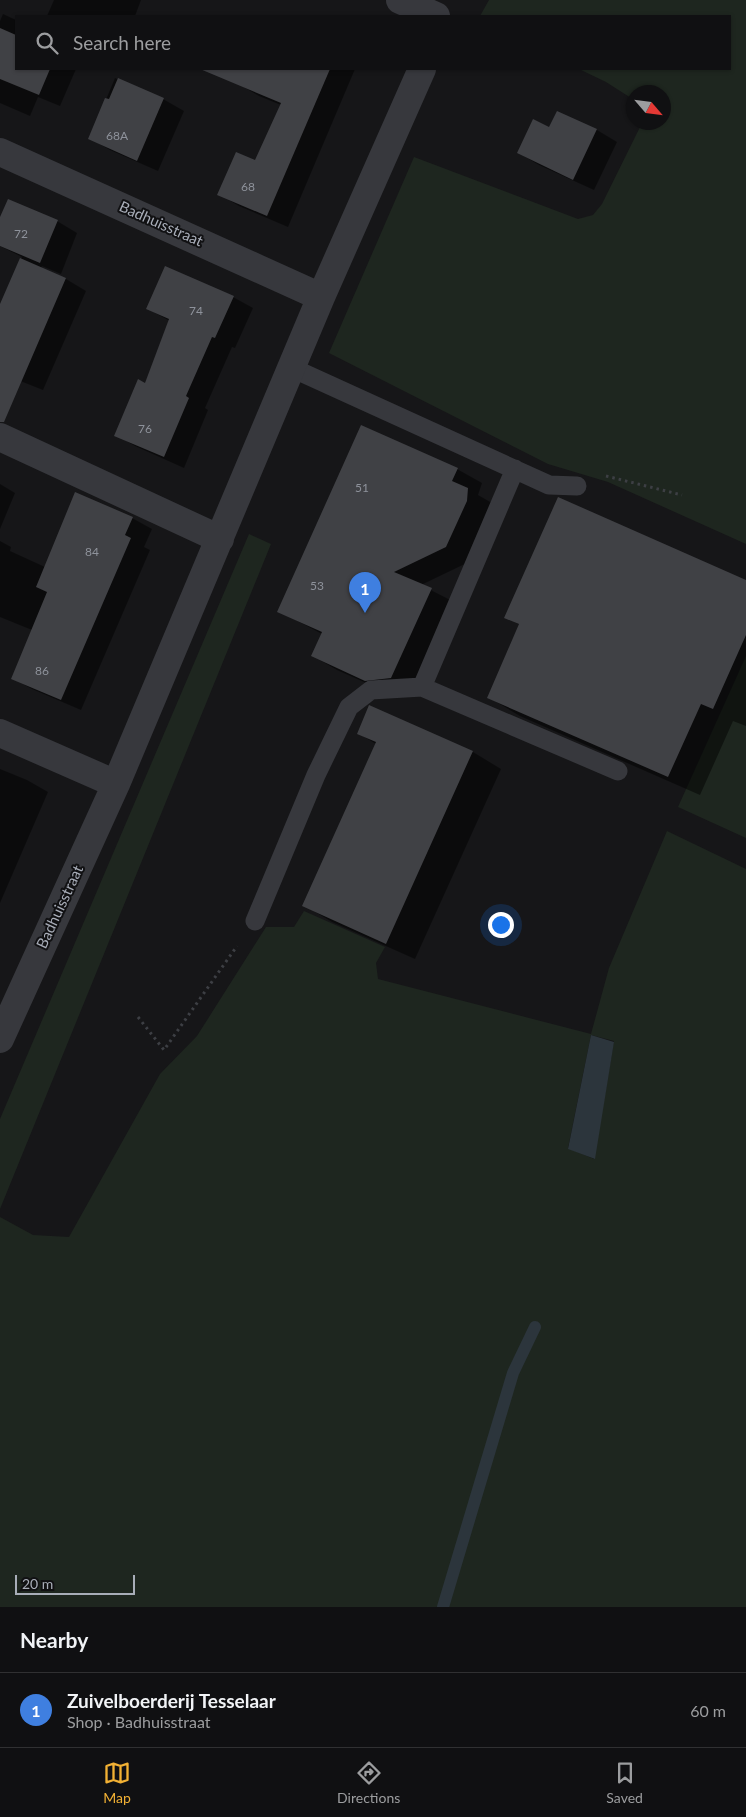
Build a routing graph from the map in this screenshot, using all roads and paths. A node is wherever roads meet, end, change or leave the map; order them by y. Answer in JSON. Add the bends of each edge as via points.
{"nodes":[{"id":1,"x":400,"y":0,"type":"edge"},
{"id":2,"x":453,"y":0,"type":"edge"},
{"id":3,"x":434,"y":15,"type":"edge"},
{"id":4,"x":446,"y":15,"type":"edge"},
{"id":5,"x":422,"y":70,"type":"edge"},
{"id":6,"x":0,"y":152,"type":"edge"},
{"id":7,"x":321,"y":297,"type":"junction"},
{"id":8,"x":292,"y":368,"type":"junction"},
{"id":9,"x":0,"y":437,"type":"edge"},
{"id":10,"x":515,"y":469,"type":"junction"},
{"id":11,"x":577,"y":486,"type":"joint"},
{"id":12,"x":682,"y":496,"type":"dead end"},
{"id":13,"x":220,"y":539,"type":"junction"},
{"id":14,"x":422,"y":687,"type":"junction"},
{"id":15,"x":0,"y":733,"type":"edge"},
{"id":16,"x":618,"y":771,"type":"dead end"},
{"id":17,"x":116,"y":784,"type":"junction"},
{"id":18,"x":255,"y":921,"type":"joint"},
{"id":19,"x":138,"y":1017,"type":"dead end"},
{"id":20,"x":2,"y":1032,"type":"edge"}],
"edges":[{"from":1,"to":3,"type":"street"},
{"from":2,"to":4,"type":"street"},
{"from":5,"to":7,"type":"street","name":"Badhuisstraat"},
{"from":6,"to":7,"type":"street","name":"Badhuisstraat"},
{"from":7,"to":8,"type":"street","name":"Badhuisstraat"},
{"from":8,"to":10,"type":"lane"},
{"from":8,"to":13,"type":"street","name":"Badhuisstraat"},
{"from":9,"to":13,"type":"street"},
{"from":10,"to":11,"type":"lane","via":[[549,484]]},
{"from":10,"to":14,"type":"lane"},
{"from":11,"to":12,"type":"path","via":[[592,472]]},
{"from":13,"to":17,"type":"street","name":"Badhuisstraat"},
{"from":14,"to":16,"type":"lane"},
{"from":14,"to":18,"type":"lane","via":[[371,690],[349,707],[316,775]]},
{"from":15,"to":17,"type":"street"},
{"from":17,"to":20,"type":"street","name":"Badhuisstraat"},
{"from":18,"to":19,"type":"path","via":[[164,1050]]}]}
